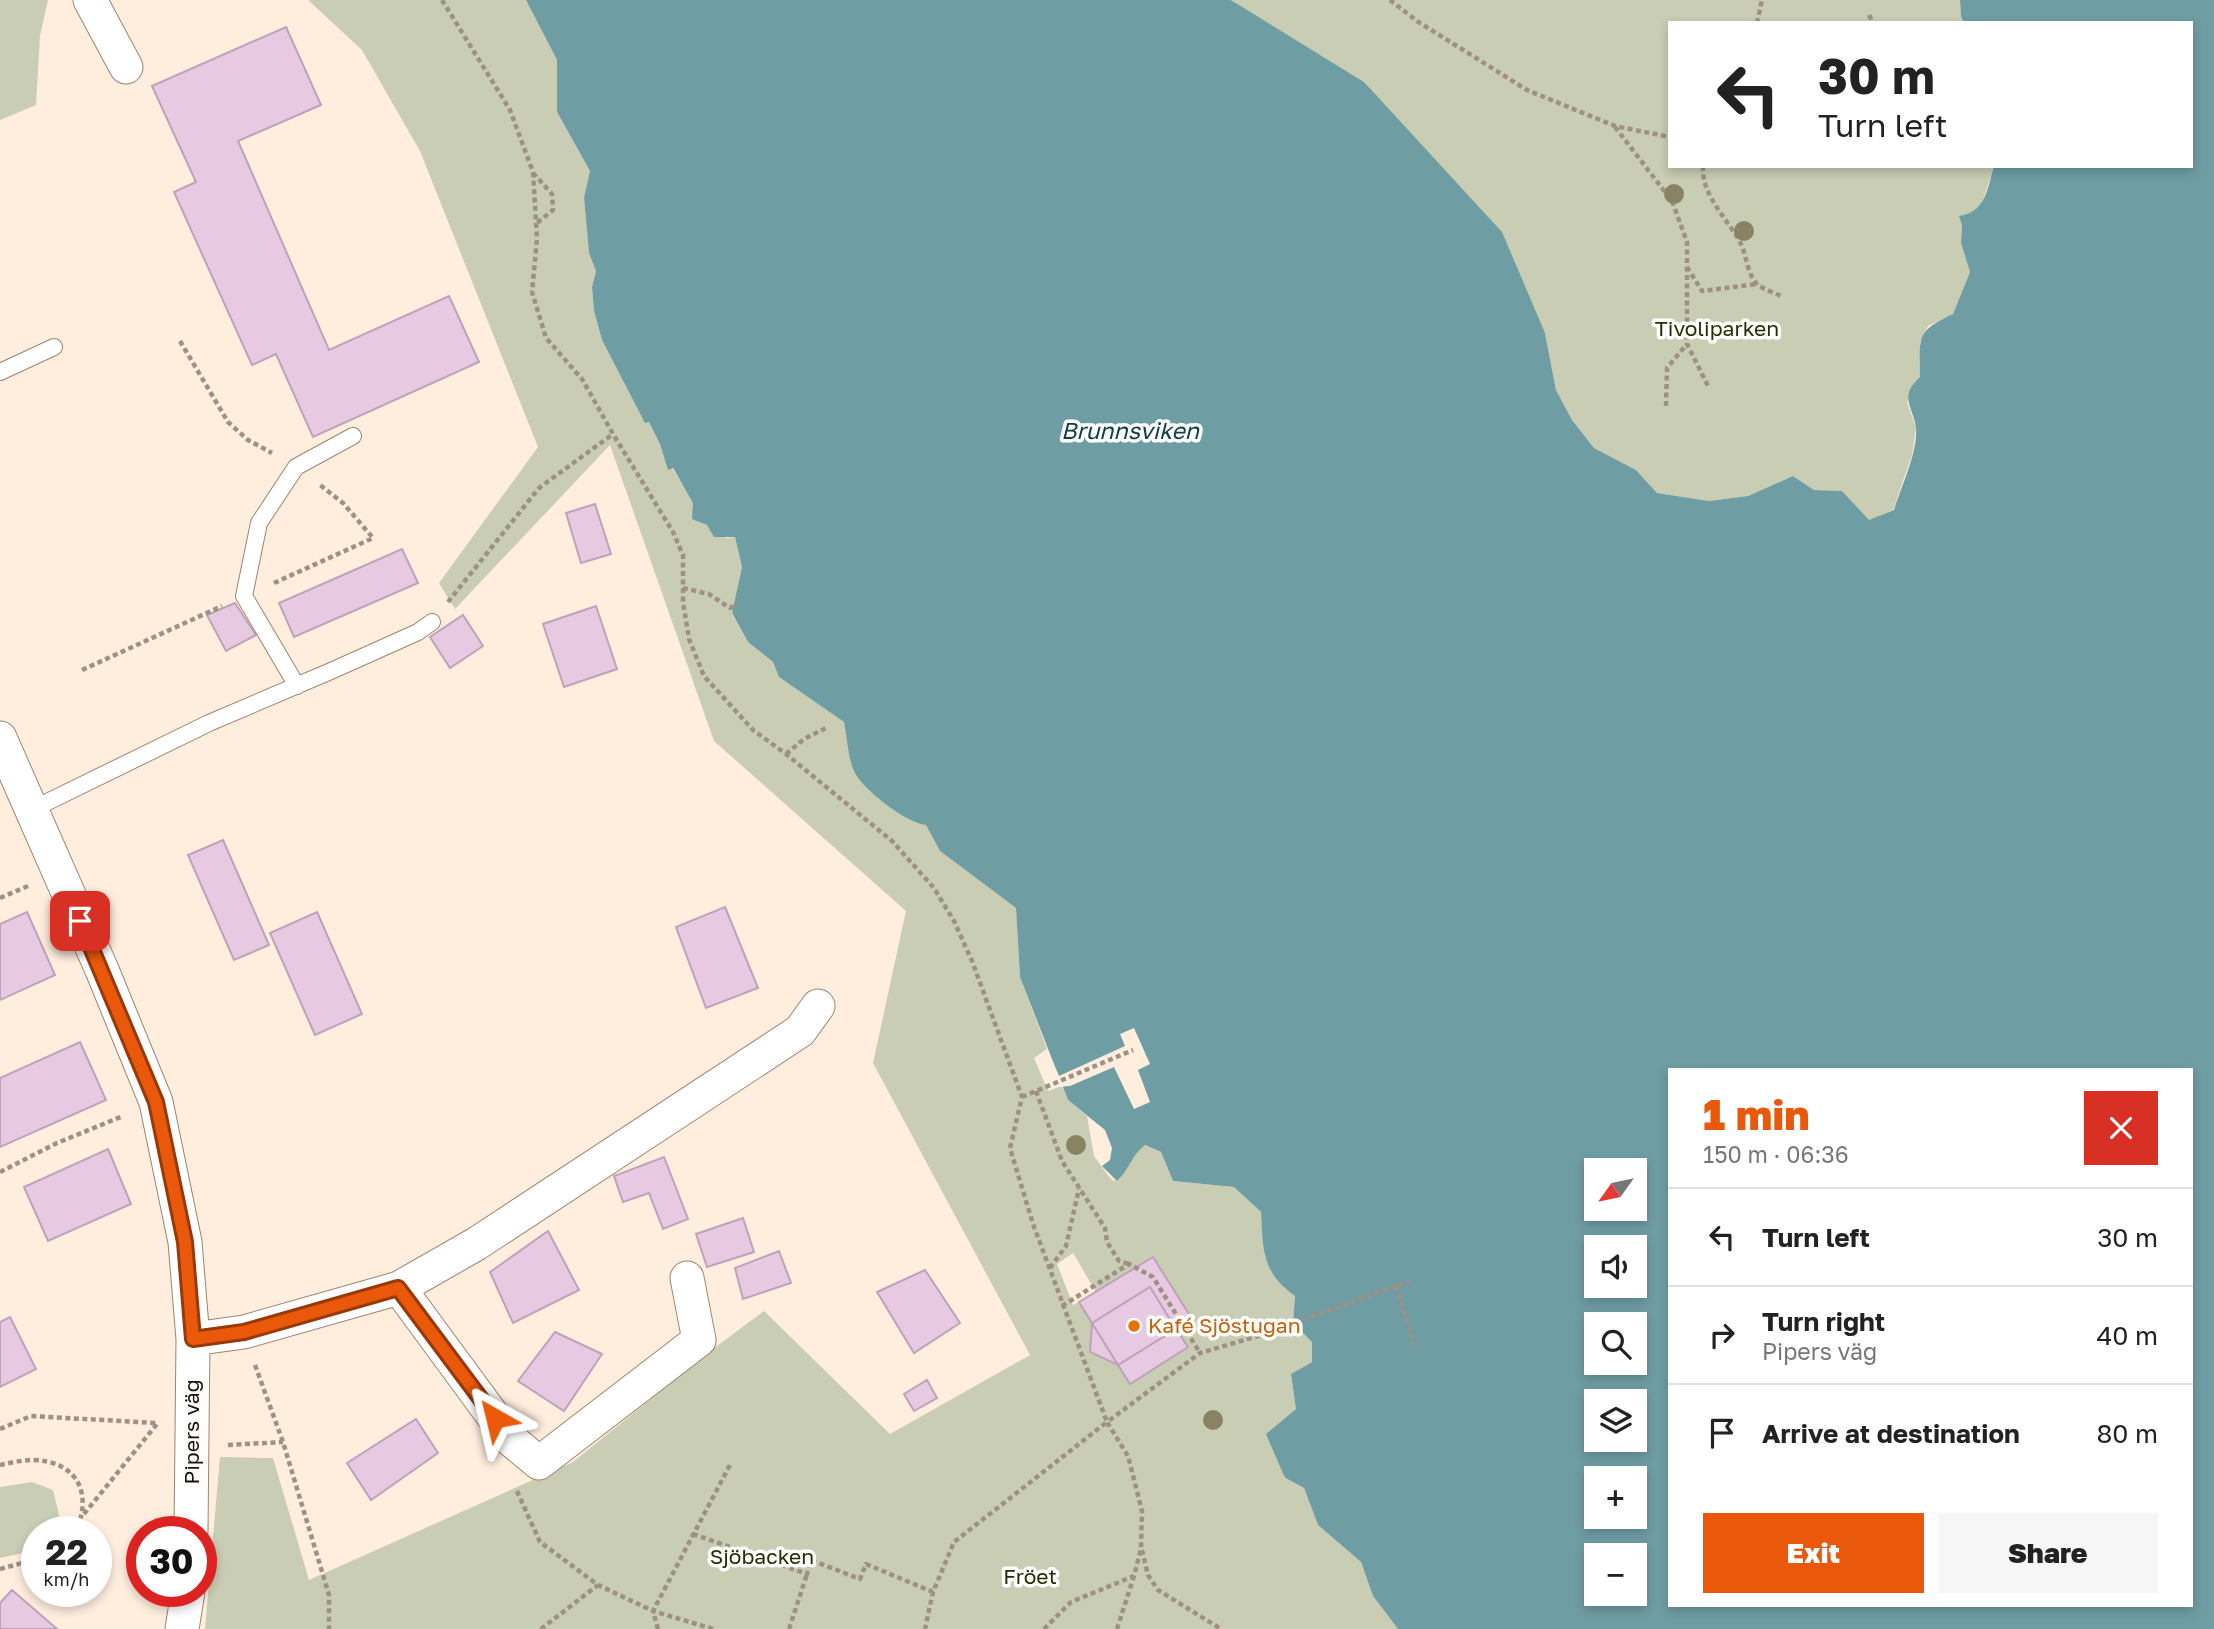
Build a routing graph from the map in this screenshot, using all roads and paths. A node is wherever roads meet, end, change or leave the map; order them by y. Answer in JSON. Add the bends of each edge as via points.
{"nodes":[{"id":1,"x":90,"y":0,"type":"edge"},
{"id":2,"x":442,"y":0,"type":"edge"},
{"id":3,"x":1390,"y":0,"type":"edge"},
{"id":4,"x":1762,"y":0,"type":"edge"},
{"id":5,"x":1869,"y":15,"type":"dead end"},
{"id":6,"x":1757,"y":21,"type":"edge"},
{"id":7,"x":1872,"y":21,"type":"edge"},
{"id":8,"x":126,"y":67,"type":"dead end"},
{"id":9,"x":1615,"y":126,"type":"junction"},
{"id":10,"x":1668,"y":137,"type":"edge"},
{"id":11,"x":1703,"y":168,"type":"edge"},
{"id":12,"x":533,"y":172,"type":"junction"},
{"id":13,"x":536,"y":223,"type":"junction"},
{"id":14,"x":1686,"y":266,"type":"junction"},
{"id":15,"x":1757,"y":284,"type":"junction"},
{"id":16,"x":1783,"y":297,"type":"dead end"},
{"id":17,"x":180,"y":341,"type":"dead end"},
{"id":18,"x":1688,"y":344,"type":"junction"},
{"id":19,"x":54,"y":348,"type":"dead end"},
{"id":20,"x":0,"y":372,"type":"edge"},
{"id":21,"x":1708,"y":386,"type":"dead end"},
{"id":22,"x":1666,"y":406,"type":"dead end"},
{"id":23,"x":612,"y":434,"type":"junction"},
{"id":24,"x":353,"y":436,"type":"dead end"},
{"id":25,"x":296,"y":467,"type":"junction"},
{"id":26,"x":373,"y":538,"type":"dead end"},
{"id":27,"x":684,"y":588,"type":"junction"},
{"id":28,"x":738,"y":603,"type":"dead end"},
{"id":29,"x":432,"y":622,"type":"joint"},
{"id":30,"x":297,"y":686,"type":"junction"},
{"id":31,"x":828,"y":727,"type":"dead end"},
{"id":32,"x":0,"y":738,"type":"edge"},
{"id":33,"x":786,"y":754,"type":"junction"},
{"id":34,"x":31,"y":810,"type":"junction"},
{"id":35,"x":818,"y":1006,"type":"dead end"},
{"id":36,"x":1133,"y":1050,"type":"dead end"},
{"id":37,"x":1036,"y":1091,"type":"junction"},
{"id":38,"x":1022,"y":1097,"type":"junction"},
{"id":39,"x":156,"y":1102,"type":"junction"},
{"id":40,"x":0,"y":1172,"type":"edge"},
{"id":41,"x":1079,"y":1188,"type":"junction"},
{"id":42,"x":1129,"y":1264,"type":"junction"},
{"id":43,"x":1049,"y":1268,"type":"junction"},
{"id":44,"x":687,"y":1278,"type":"dead end"},
{"id":45,"x":1410,"y":1281,"type":"dead end"},
{"id":46,"x":1396,"y":1286,"type":"junction"},
{"id":47,"x":398,"y":1288,"type":"junction"},
{"id":48,"x":1062,"y":1306,"type":"junction"},
{"id":49,"x":244,"y":1332,"type":"junction"},
{"id":50,"x":193,"y":1339,"type":"junction"},
{"id":51,"x":1414,"y":1345,"type":"dead end"},
{"id":52,"x":1200,"y":1353,"type":"junction"},
{"id":53,"x":1107,"y":1422,"type":"junction"},
{"id":54,"x":157,"y":1423,"type":"junction"},
{"id":55,"x":0,"y":1429,"type":"edge"},
{"id":56,"x":192,"y":1436,"type":"junction"},
{"id":57,"x":510,"y":1439,"type":"junction"},
{"id":58,"x":283,"y":1442,"type":"junction"},
{"id":59,"x":0,"y":1465,"type":"edge"},
{"id":60,"x":730,"y":1465,"type":"dead end"},
{"id":61,"x":83,"y":1514,"type":"joint"},
{"id":62,"x":191,"y":1516,"type":"edge"},
{"id":63,"x":693,"y":1534,"type":"junction"},
{"id":64,"x":1141,"y":1549,"type":"junction"},
{"id":65,"x":21,"y":1563,"type":"edge"},
{"id":66,"x":0,"y":1569,"type":"edge"},
{"id":67,"x":807,"y":1574,"type":"junction"},
{"id":68,"x":1134,"y":1576,"type":"junction"},
{"id":69,"x":598,"y":1585,"type":"junction"},
{"id":70,"x":933,"y":1592,"type":"junction"},
{"id":71,"x":186,"y":1607,"type":"edge"},
{"id":72,"x":653,"y":1611,"type":"junction"},
{"id":73,"x":183,"y":1629,"type":"edge"},
{"id":74,"x":330,"y":1629,"type":"edge"},
{"id":75,"x":541,"y":1629,"type":"edge"},
{"id":76,"x":658,"y":1629,"type":"edge"},
{"id":77,"x":713,"y":1629,"type":"edge"},
{"id":78,"x":789,"y":1629,"type":"edge"},
{"id":79,"x":925,"y":1629,"type":"edge"},
{"id":80,"x":1044,"y":1629,"type":"edge"},
{"id":81,"x":1117,"y":1629,"type":"edge"},
{"id":82,"x":1220,"y":1629,"type":"edge"}],
"edges":[{"from":1,"to":8,"type":"street"},
{"from":2,"to":12,"type":"path","via":[[510,110]]},
{"from":3,"to":9,"type":"path","via":[[1527,90]]},
{"from":4,"to":6,"type":"path"},
{"from":5,"to":7,"type":"path"},
{"from":9,"to":10,"type":"path"},
{"from":9,"to":14,"type":"path","via":[[1672,201],[1687,242]]},
{"from":11,"to":15,"type":"path"},
{"from":12,"to":13,"type":"path"},
{"from":12,"to":13,"type":"path","via":[[552,194],[553,210]]},
{"from":13,"to":23,"type":"path","via":[[532,292],[546,338],[582,379]]},
{"from":14,"to":15,"type":"path","via":[[1702,291]]},
{"from":14,"to":18,"type":"path"},
{"from":15,"to":16,"type":"path"},
{"from":17,"to":25,"type":"path","via":[[228,422],[247,440]]},
{"from":18,"to":21,"type":"path"},
{"from":18,"to":22,"type":"path","via":[[1667,368]]},
{"from":19,"to":20,"type":"lane"},
{"from":23,"to":27,"type":"path","via":[[673,532],[683,555]]},
{"from":23,"to":29,"type":"path","via":[[539,488]]},
{"from":24,"to":25,"type":"lane"},
{"from":25,"to":26,"type":"path","via":[[343,503]]},
{"from":25,"to":30,"type":"lane","via":[[259,523],[244,596]]},
{"from":27,"to":28,"type":"path","via":[[709,594],[730,608]]},
{"from":27,"to":33,"type":"path","via":[[690,639],[704,676],[752,730]]},
{"from":29,"to":30,"type":"lane"},
{"from":30,"to":34,"type":"lane","via":[[209,723]]},
{"from":31,"to":33,"type":"path"},
{"from":32,"to":34,"type":"street","name":"Pipers väg"},
{"from":33,"to":38,"type":"path","via":[[892,841],[934,888],[972,961]]},
{"from":34,"to":39,"type":"street","name":"Pipers väg"},
{"from":35,"to":47,"type":"street","via":[[800,1031],[476,1244]]},
{"from":36,"to":37,"type":"path"},
{"from":37,"to":38,"type":"path"},
{"from":37,"to":41,"type":"path","via":[[1062,1161]]},
{"from":38,"to":43,"type":"path","via":[[1010,1148]]},
{"from":39,"to":40,"type":"path"},
{"from":39,"to":50,"type":"street","name":"Pipers väg","via":[[185,1242]]},
{"from":41,"to":42,"type":"path","via":[[1105,1228],[1107,1242],[1119,1261]]},
{"from":41,"to":43,"type":"path","via":[[1066,1246]]},
{"from":42,"to":48,"type":"path"},
{"from":42,"to":52,"type":"path","via":[[1153,1277]]},
{"from":43,"to":48,"type":"path"},
{"from":44,"to":57,"type":"street","via":[[699,1340],[539,1463]]},
{"from":45,"to":46,"type":"path"},
{"from":46,"to":51,"type":"path"},
{"from":46,"to":52,"type":"path"},
{"from":47,"to":49,"type":"street"},
{"from":47,"to":57,"type":"street"},
{"from":48,"to":53,"type":"path"},
{"from":49,"to":50,"type":"street"},
{"from":49,"to":58,"type":"path"},
{"from":50,"to":56,"type":"street","name":"Pipers väg"},
{"from":52,"to":53,"type":"path"},
{"from":53,"to":64,"type":"path","via":[[1128,1456],[1142,1511]]},
{"from":53,"to":70,"type":"path","via":[[954,1542]]},
{"from":54,"to":55,"type":"path","via":[[31,1416]]},
{"from":54,"to":56,"type":"path"},
{"from":54,"to":61,"type":"path"},
{"from":56,"to":58,"type":"path","via":[[229,1445]]},
{"from":56,"to":62,"type":"street","name":"Pipers väg"},
{"from":57,"to":69,"type":"path","via":[[513,1482],[540,1542]]},
{"from":58,"to":74,"type":"path","via":[[329,1595]]},
{"from":59,"to":61,"type":"path","via":[[34,1460],[64,1467],[81,1485]]},
{"from":60,"to":63,"type":"path"},
{"from":63,"to":67,"type":"path"},
{"from":63,"to":72,"type":"path"},
{"from":64,"to":68,"type":"path"},
{"from":64,"to":82,"type":"path","via":[[1158,1590]]},
{"from":65,"to":66,"type":"path"},
{"from":67,"to":70,"type":"path","via":[[811,1560],[860,1579],[866,1564]]},
{"from":67,"to":78,"type":"path"},
{"from":68,"to":80,"type":"path","via":[[1071,1602]]},
{"from":68,"to":81,"type":"path"},
{"from":69,"to":72,"type":"path"},
{"from":69,"to":75,"type":"path"},
{"from":70,"to":79,"type":"path"},
{"from":71,"to":73,"type":"street"},
{"from":72,"to":76,"type":"path"},
{"from":72,"to":77,"type":"path"}]}
